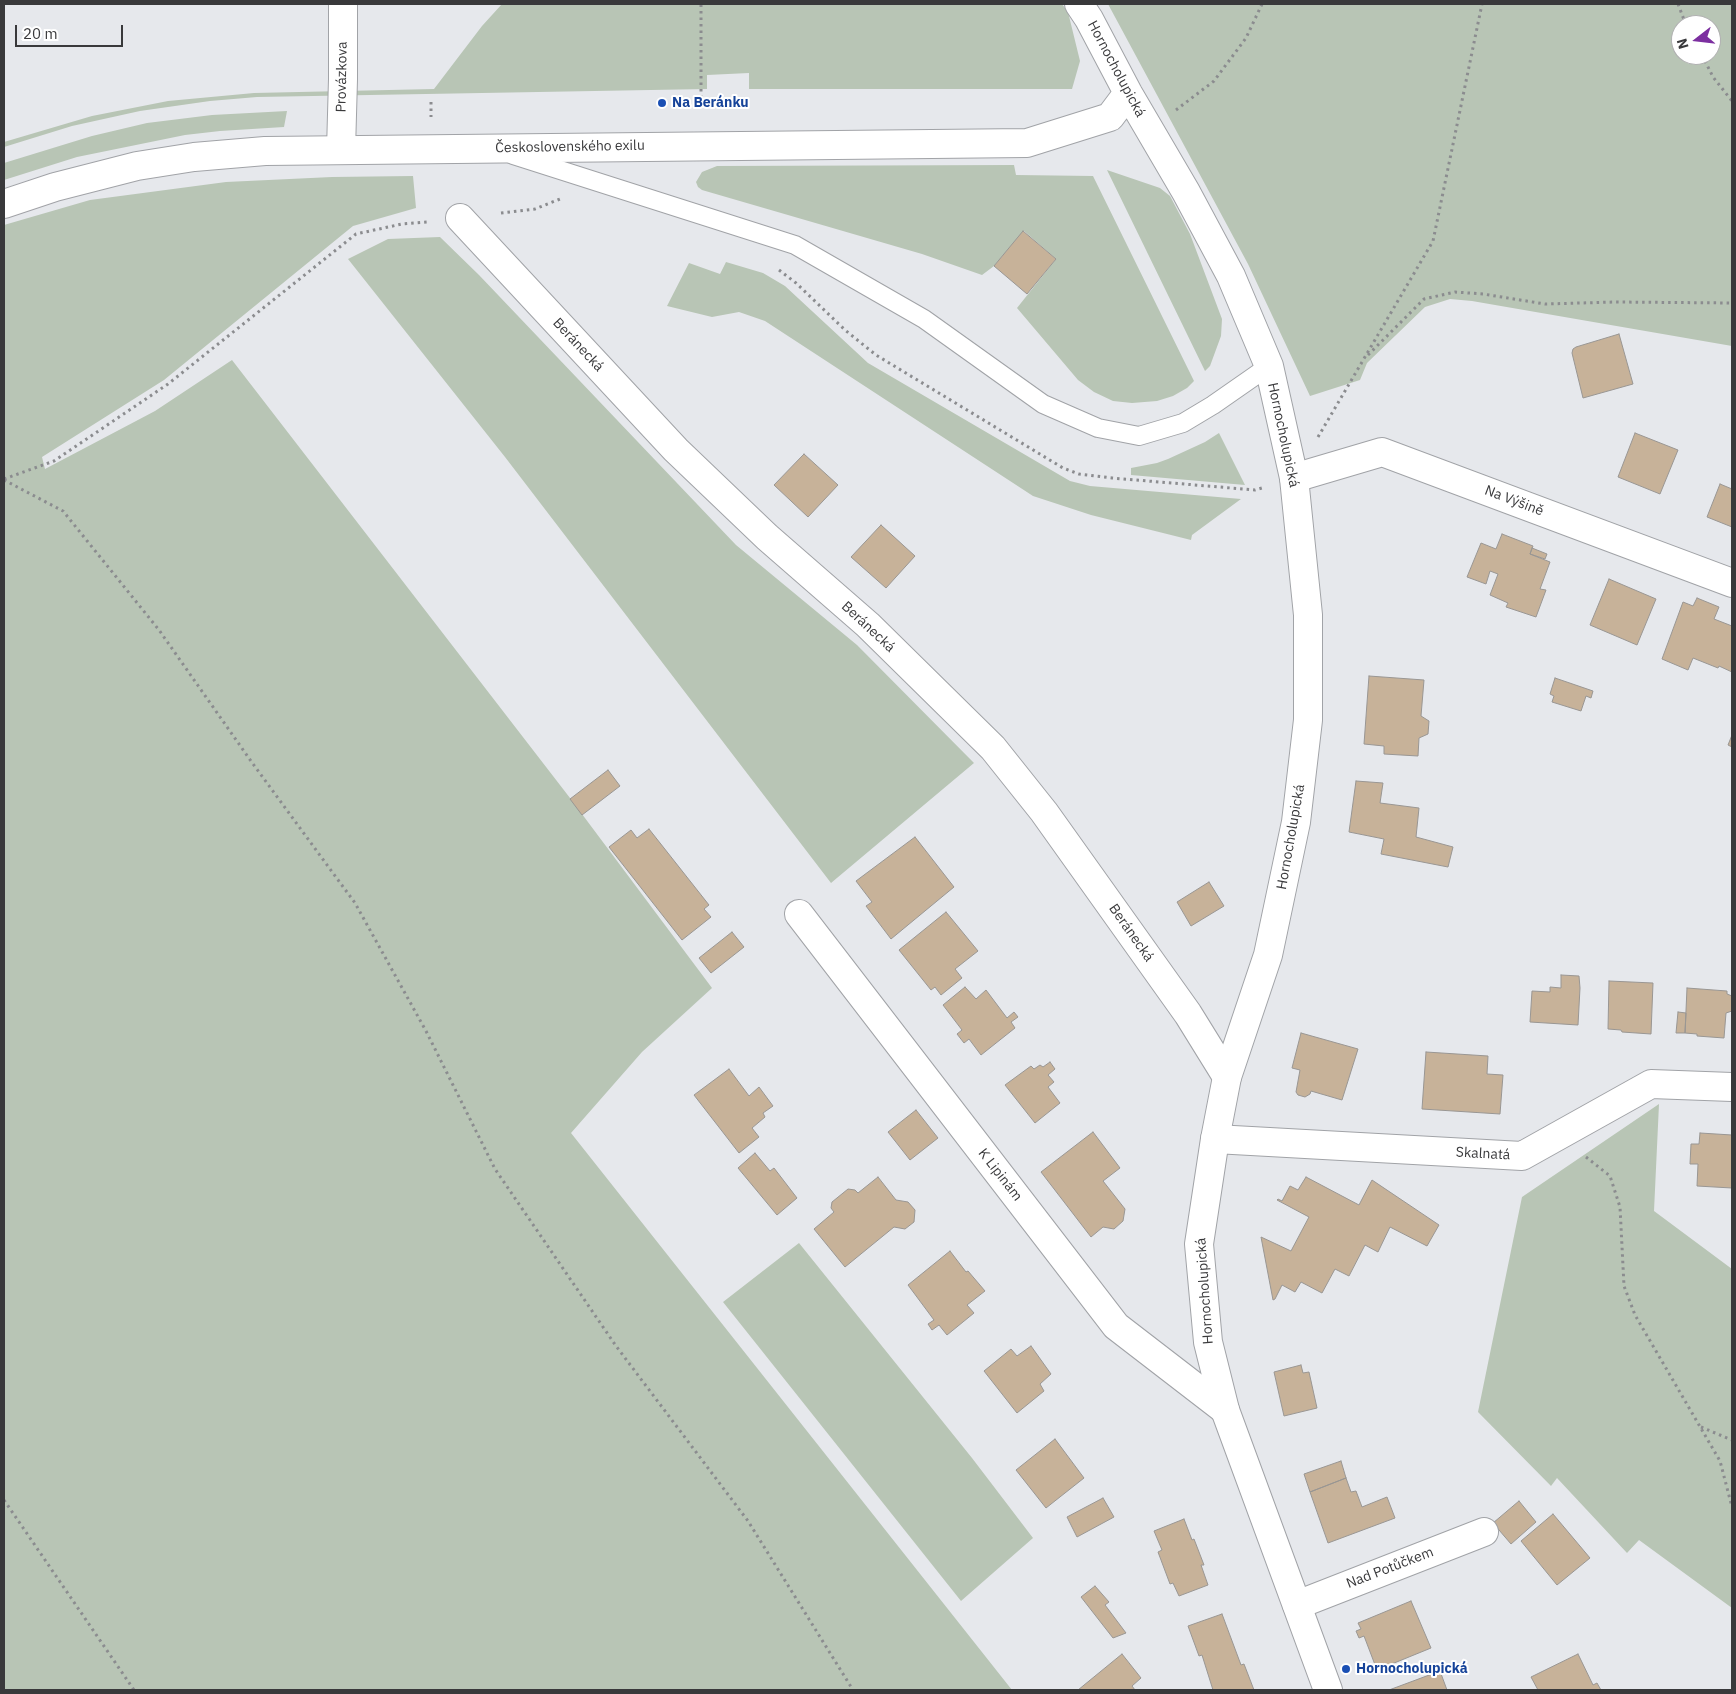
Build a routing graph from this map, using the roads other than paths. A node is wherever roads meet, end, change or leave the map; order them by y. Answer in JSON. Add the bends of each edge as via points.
{"nodes":[{"id":1,"x":343,"y":4,"type":"edge"},
{"id":2,"x":1079,"y":4,"type":"edge"},
{"id":3,"x":1128,"y":94,"type":"junction"},
{"id":4,"x":491,"y":148,"type":"junction"},
{"id":5,"x":341,"y":150,"type":"junction"},
{"id":6,"x":4,"y":204,"type":"edge"},
{"id":7,"x":460,"y":218,"type":"road end"},
{"id":8,"x":1269,"y":366,"type":"junction"},
{"id":9,"x":1294,"y":478,"type":"junction"},
{"id":10,"x":1732,"y":583,"type":"edge"},
{"id":11,"x":799,"y":914,"type":"dead end"},
{"id":12,"x":1227,"y":1077,"type":"junction"},
{"id":13,"x":1732,"y":1087,"type":"edge"},
{"id":14,"x":1215,"y":1139,"type":"junction"},
{"id":15,"x":1225,"y":1410,"type":"junction"},
{"id":16,"x":1484,"y":1532,"type":"dead end"},
{"id":17,"x":1297,"y":1605,"type":"junction"},
{"id":18,"x":1328,"y":1690,"type":"edge"}],
"edges":[{"from":1,"to":5,"type":"street","name":"Provázkova"},
{"from":2,"to":3,"type":"street","name":"Hornocholupická"},
{"from":3,"to":4,"type":"street","name":"Československého exilu","via":[[1110,117],[1027,142]]},
{"from":3,"to":8,"type":"street","name":"Hornocholupická","via":[[1231,276]]},
{"from":4,"to":5,"type":"street","name":"Československého exilu"},
{"from":4,"to":8,"type":"lane","via":[[795,245],[924,319],[1043,404],[1098,428],[1139,436],[1183,422]]},
{"from":5,"to":6,"type":"street","name":"Československého exilu","via":[[230,154],[168,161],[64,184]]},
{"from":7,"to":12,"type":"street","name":"Beránecká","via":[[676,450],[767,537],[868,625],[993,748],[1044,812],[1188,1014]]},
{"from":8,"to":9,"type":"street","name":"Hornocholupická"},
{"from":9,"to":10,"type":"street","name":"Na Výšině","via":[[1382,452]]},
{"from":9,"to":12,"type":"street","name":"Hornocholupická","via":[[1308,614],[1308,720],[1296,822],[1268,955]]},
{"from":11,"to":15,"type":"street","name":"K Lipinám","via":[[1116,1326]]},
{"from":12,"to":14,"type":"street","name":"Hornocholupická"},
{"from":13,"to":14,"type":"street","name":"Skalnatá","via":[[1651,1084],[1522,1156]]},
{"from":14,"to":15,"type":"street","name":"Hornocholupická","via":[[1199,1244],[1208,1342]]},
{"from":15,"to":17,"type":"street","name":"Hornocholupická"},
{"from":16,"to":17,"type":"street","name":"Nad Potůčkem"},
{"from":17,"to":18,"type":"street","name":"Hornocholupická"}]}
